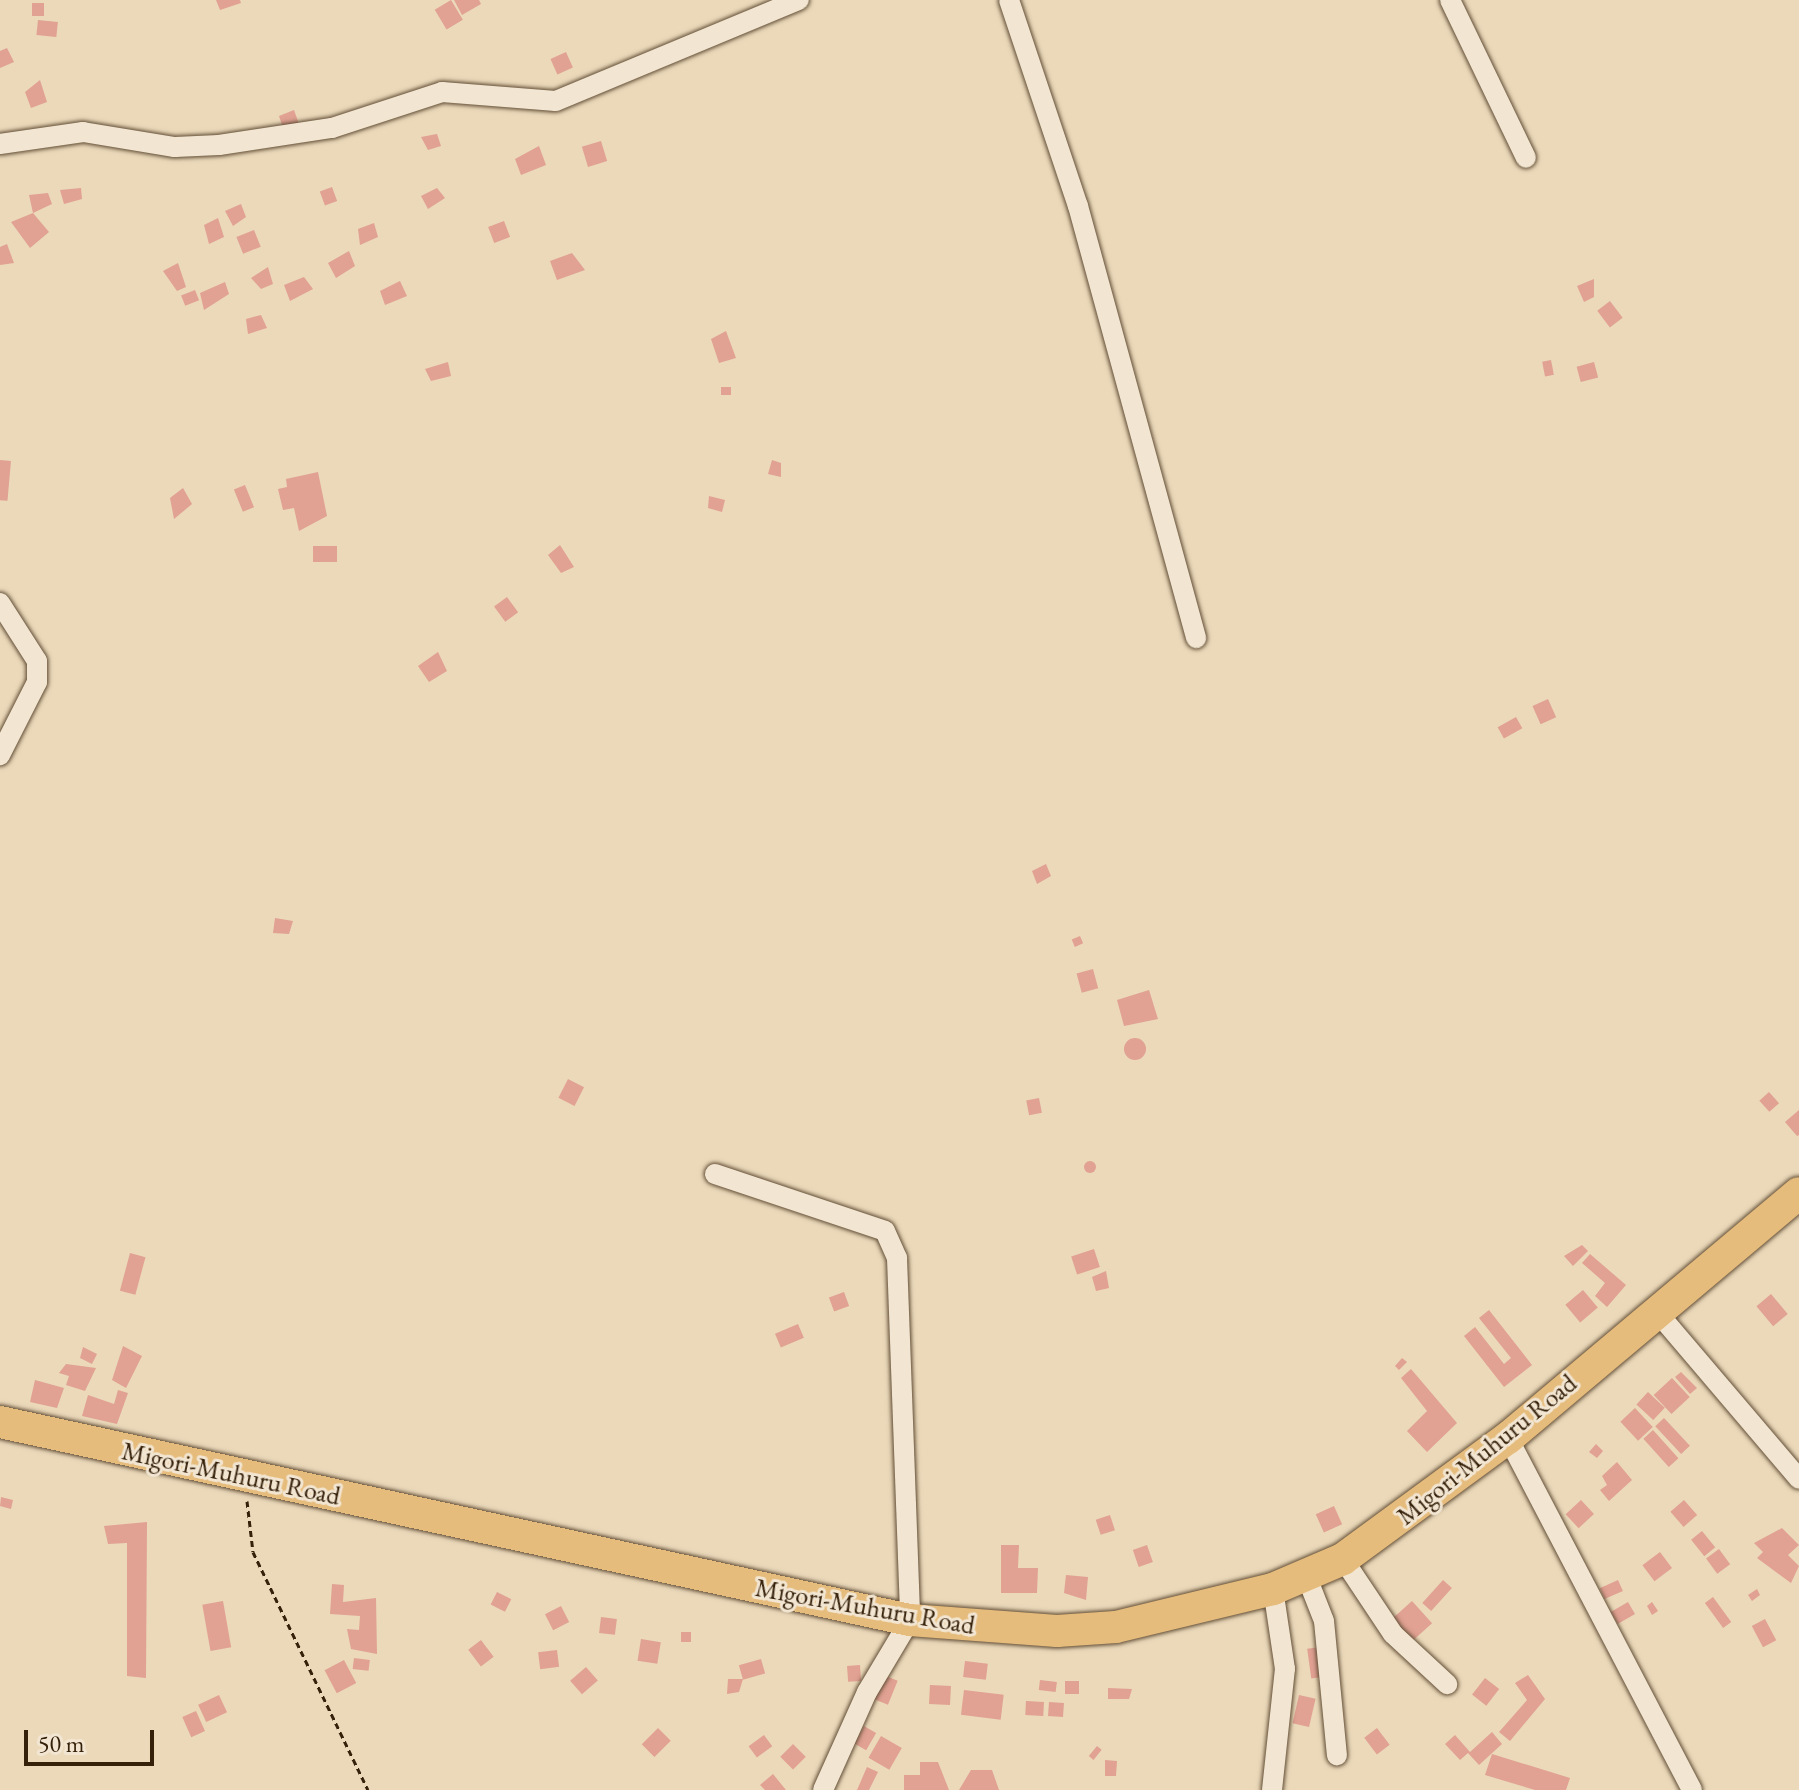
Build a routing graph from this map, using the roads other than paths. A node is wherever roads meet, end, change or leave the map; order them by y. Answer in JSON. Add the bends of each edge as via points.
{"nodes":[{"id":1,"x":799,"y":0,"type":"edge"},
{"id":2,"x":1009,"y":0,"type":"edge"},
{"id":3,"x":1450,"y":0,"type":"edge"},
{"id":4,"x":0,"y":144,"type":"edge"},
{"id":5,"x":1526,"y":158,"type":"dead end"},
{"id":6,"x":0,"y":603,"type":"edge"},
{"id":7,"x":1196,"y":638,"type":"dead end"},
{"id":8,"x":0,"y":755,"type":"edge"},
{"id":9,"x":715,"y":1174,"type":"dead end"},
{"id":10,"x":1799,"y":1193,"type":"edge"},
{"id":11,"x":1657,"y":1312,"type":"junction"},
{"id":12,"x":0,"y":1422,"type":"edge"},
{"id":13,"x":1508,"y":1438,"type":"junction"},
{"id":14,"x":1799,"y":1479,"type":"edge"},
{"id":15,"x":1343,"y":1559,"type":"junction"},
{"id":16,"x":1306,"y":1575,"type":"junction"},
{"id":17,"x":1273,"y":1589,"type":"junction"},
{"id":18,"x":910,"y":1620,"type":"junction"},
{"id":19,"x":1447,"y":1684,"type":"dead end"},
{"id":20,"x":1337,"y":1755,"type":"dead end"},
{"id":21,"x":823,"y":1790,"type":"edge"},
{"id":22,"x":1272,"y":1790,"type":"edge"},
{"id":23,"x":1692,"y":1790,"type":"edge"}],
"edges":[{"from":1,"to":4,"type":"street","via":[[556,101],[442,92],[332,128],[219,145],[175,147],[83,132]]},
{"from":2,"to":7,"type":"street","via":[[1078,206]]},
{"from":3,"to":5,"type":"street"},
{"from":6,"to":8,"type":"street","via":[[37,661],[37,682]]},
{"from":9,"to":18,"type":"street","via":[[885,1231],[897,1258]]},
{"from":10,"to":11,"type":"highway","name":"Migori-Muhuru Road"},
{"from":11,"to":13,"type":"highway","name":"Migori-Muhuru Road"},
{"from":11,"to":14,"type":"street"},
{"from":12,"to":18,"type":"highway","name":"Migori-Muhuru Road"},
{"from":13,"to":15,"type":"highway","name":"Migori-Muhuru Road"},
{"from":13,"to":23,"type":"street"},
{"from":15,"to":16,"type":"highway","name":"Migori-Muhuru Road"},
{"from":15,"to":19,"type":"street","via":[[1393,1634]]},
{"from":16,"to":17,"type":"highway","name":"Migori-Muhuru Road"},
{"from":16,"to":20,"type":"street","via":[[1324,1621]]},
{"from":17,"to":18,"type":"highway","name":"Migori-Muhuru Road","via":[[1116,1627],[1057,1631]]},
{"from":17,"to":22,"type":"street","via":[[1285,1669]]},
{"from":18,"to":21,"type":"street","via":[[867,1692]]}]}
